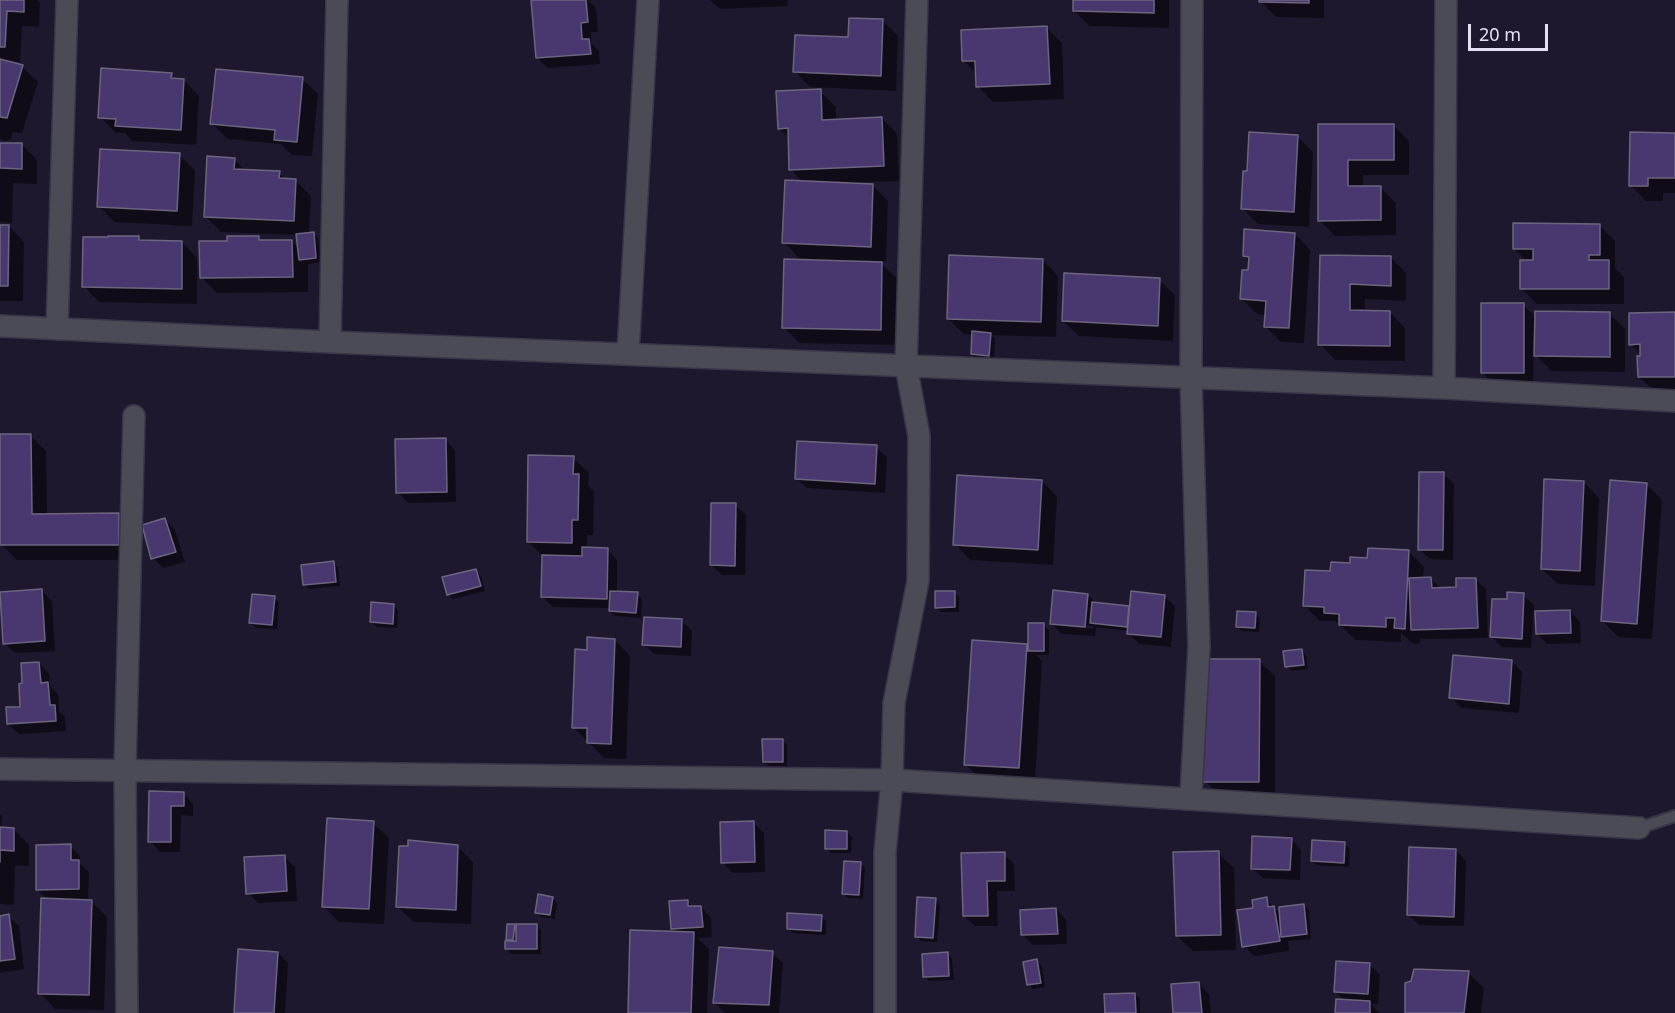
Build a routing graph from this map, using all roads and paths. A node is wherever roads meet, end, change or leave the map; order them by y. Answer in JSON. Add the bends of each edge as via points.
{"nodes":[{"id":1,"x":67,"y":0,"type":"edge"},
{"id":2,"x":337,"y":0,"type":"edge"},
{"id":3,"x":648,"y":0,"type":"edge"},
{"id":4,"x":917,"y":0,"type":"edge"},
{"id":5,"x":1192,"y":0,"type":"edge"},
{"id":6,"x":1446,"y":0,"type":"edge"},
{"id":7,"x":0,"y":326,"type":"edge"},
{"id":8,"x":57,"y":328,"type":"junction"},
{"id":9,"x":330,"y":342,"type":"junction"},
{"id":10,"x":628,"y":354,"type":"junction"},
{"id":11,"x":906,"y":366,"type":"junction"},
{"id":12,"x":1191,"y":378,"type":"junction"},
{"id":13,"x":1444,"y":388,"type":"junction"},
{"id":14,"x":1675,"y":401,"type":"edge"},
{"id":15,"x":134,"y":416,"type":"dead end"},
{"id":16,"x":0,"y":769,"type":"edge"},
{"id":17,"x":125,"y":769,"type":"junction"},
{"id":18,"x":892,"y":780,"type":"junction"},
{"id":19,"x":1184,"y":799,"type":"junction"},
{"id":20,"x":1675,"y":816,"type":"edge"},
{"id":21,"x":1639,"y":828,"type":"joint"},
{"id":22,"x":127,"y":1013,"type":"edge"},
{"id":23,"x":885,"y":1013,"type":"edge"}],
"edges":[{"from":1,"to":8,"type":"street"},
{"from":2,"to":9,"type":"street"},
{"from":3,"to":10,"type":"street"},
{"from":4,"to":11,"type":"street"},
{"from":5,"to":12,"type":"street"},
{"from":6,"to":13,"type":"street"},
{"from":7,"to":8,"type":"street"},
{"from":8,"to":9,"type":"street"},
{"from":9,"to":10,"type":"street"},
{"from":10,"to":11,"type":"street"},
{"from":11,"to":12,"type":"street"},
{"from":11,"to":18,"type":"street","via":[[919,436],[918,581],[894,703]]},
{"from":12,"to":13,"type":"street"},
{"from":12,"to":19,"type":"street","via":[[1199,647],[1191,795]]},
{"from":13,"to":14,"type":"street"},
{"from":15,"to":17,"type":"street"},
{"from":16,"to":17,"type":"street"},
{"from":17,"to":18,"type":"street"},
{"from":17,"to":22,"type":"street"},
{"from":18,"to":19,"type":"street"},
{"from":18,"to":23,"type":"street","via":[[885,852]]},
{"from":19,"to":21,"type":"street"},
{"from":20,"to":21,"type":"lane"}]}
